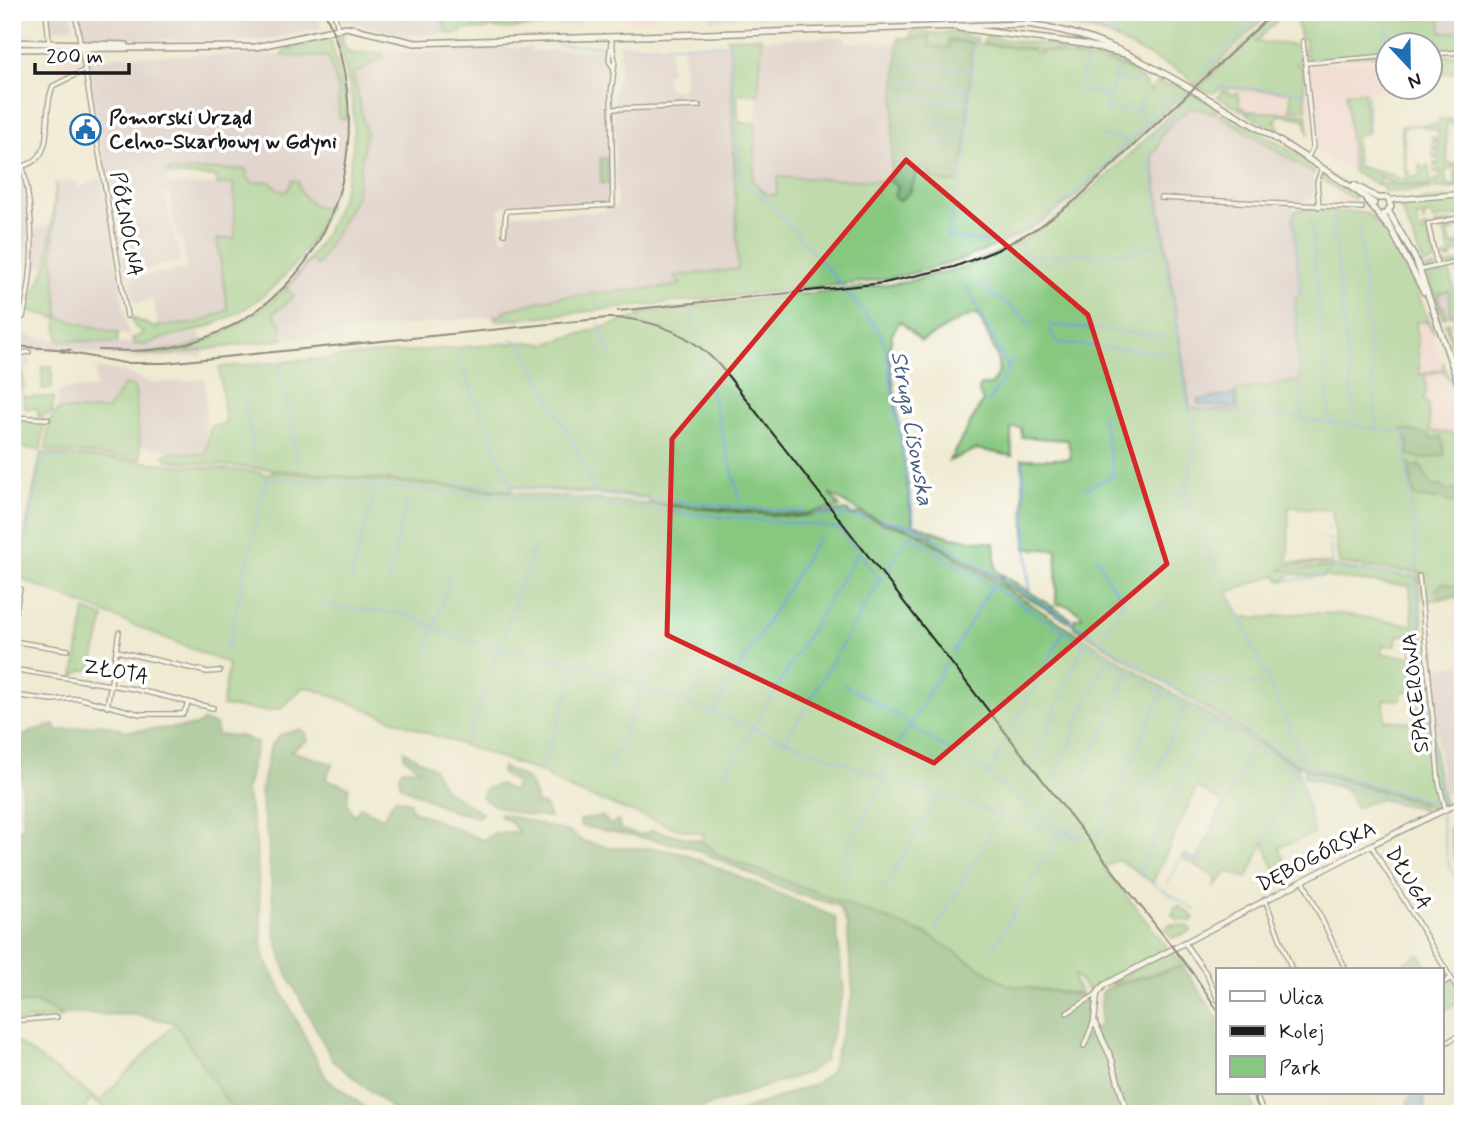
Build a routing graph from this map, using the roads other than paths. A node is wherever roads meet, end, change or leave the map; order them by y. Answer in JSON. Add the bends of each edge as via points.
{"nodes":[{"id":1,"x":46,"y":12,"type":"edge"},
{"id":2,"x":75,"y":12,"type":"edge"},
{"id":3,"x":334,"y":12,"type":"edge"},
{"id":4,"x":1027,"y":24,"type":"junction"},
{"id":5,"x":12,"y":25,"type":"edge"},
{"id":6,"x":1048,"y":26,"type":"junction"},
{"id":7,"x":981,"y":27,"type":"junction"},
{"id":8,"x":338,"y":28,"type":"junction"},
{"id":9,"x":1030,"y":37,"type":"junction"},
{"id":10,"x":1042,"y":38,"type":"junction"},
{"id":11,"x":612,"y":39,"type":"junction"},
{"id":12,"x":40,"y":41,"type":"junction"},
{"id":13,"x":49,"y":41,"type":"junction"},
{"id":14,"x":1303,"y":41,"type":"dead end"},
{"id":15,"x":13,"y":42,"type":"edge"},
{"id":16,"x":80,"y":42,"type":"junction"},
{"id":17,"x":1100,"y":44,"type":"junction"},
{"id":18,"x":129,"y":46,"type":"junction"},
{"id":19,"x":13,"y":49,"type":"edge"},
{"id":20,"x":41,"y":50,"type":"junction"},
{"id":21,"x":82,"y":50,"type":"junction"},
{"id":22,"x":1463,"y":52,"type":"edge"},
{"id":23,"x":1444,"y":53,"type":"edge"},
{"id":24,"x":1374,"y":57,"type":"edge"},
{"id":25,"x":1305,"y":63,"type":"junction"},
{"id":26,"x":85,"y":70,"type":"junction"},
{"id":27,"x":17,"y":74,"type":"dead end"},
{"id":28,"x":699,"y":106,"type":"dead end"},
{"id":29,"x":611,"y":109,"type":"junction"},
{"id":30,"x":1308,"y":157,"type":"junction"},
{"id":31,"x":1323,"y":166,"type":"junction"},
{"id":32,"x":23,"y":167,"type":"junction"},
{"id":33,"x":12,"y":168,"type":"edge"},
{"id":34,"x":1346,"y":181,"type":"junction"},
{"id":35,"x":1463,"y":194,"type":"edge"},
{"id":36,"x":1365,"y":196,"type":"junction"},
{"id":37,"x":1161,"y":198,"type":"dead end"},
{"id":38,"x":1376,"y":200,"type":"junction"},
{"id":39,"x":1391,"y":203,"type":"junction"},
{"id":40,"x":1320,"y":206,"type":"junction"},
{"id":41,"x":1362,"y":208,"type":"dead end"},
{"id":42,"x":1386,"y":213,"type":"junction"},
{"id":43,"x":1463,"y":217,"type":"edge"},
{"id":44,"x":1392,"y":232,"type":"junction"},
{"id":45,"x":504,"y":233,"type":"dead end"},
{"id":46,"x":1463,"y":260,"type":"edge"},
{"id":47,"x":1437,"y":265,"type":"junction"},
{"id":48,"x":1417,"y":270,"type":"junction"},
{"id":49,"x":12,"y":314,"type":"edge"},
{"id":50,"x":127,"y":316,"type":"dead end"},
{"id":51,"x":29,"y":352,"type":"dead end"},
{"id":52,"x":12,"y":355,"type":"edge"},
{"id":53,"x":1462,"y":390,"type":"edge"},
{"id":54,"x":1463,"y":397,"type":"edge"},
{"id":55,"x":12,"y":418,"type":"edge"},
{"id":56,"x":48,"y":419,"type":"dead end"},
{"id":57,"x":1419,"y":576,"type":"dead end"},
{"id":58,"x":20,"y":589,"type":"dead end"},
{"id":59,"x":15,"y":601,"type":"edge"},
{"id":60,"x":12,"y":629,"type":"edge"},
{"id":61,"x":119,"y":632,"type":"dead end"},
{"id":62,"x":12,"y":642,"type":"edge"},
{"id":63,"x":68,"y":650,"type":"dead end"},
{"id":64,"x":117,"y":651,"type":"junction"},
{"id":65,"x":12,"y":668,"type":"edge"},
{"id":66,"x":220,"y":671,"type":"dead end"},
{"id":67,"x":111,"y":685,"type":"junction"},
{"id":68,"x":12,"y":695,"type":"edge"},
{"id":69,"x":188,"y":704,"type":"junction"},
{"id":70,"x":107,"y":707,"type":"junction"},
{"id":71,"x":213,"y":708,"type":"dead end"},
{"id":72,"x":1463,"y":801,"type":"edge"},
{"id":73,"x":1445,"y":807,"type":"junction"},
{"id":74,"x":1371,"y":845,"type":"junction"},
{"id":75,"x":1303,"y":880,"type":"junction"},
{"id":76,"x":1265,"y":900,"type":"junction"},
{"id":77,"x":1184,"y":942,"type":"junction"},
{"id":78,"x":1291,"y":968,"type":"edge"},
{"id":79,"x":1345,"y":968,"type":"edge"},
{"id":80,"x":1451,"y":978,"type":"junction"},
{"id":81,"x":1444,"y":983,"type":"edge"},
{"id":82,"x":1097,"y":994,"type":"junction"},
{"id":83,"x":1216,"y":996,"type":"edge"},
{"id":84,"x":1463,"y":999,"type":"edge"},
{"id":85,"x":1067,"y":1013,"type":"dead end"},
{"id":86,"x":57,"y":1017,"type":"dead end"},
{"id":87,"x":12,"y":1021,"type":"edge"},
{"id":88,"x":1094,"y":1021,"type":"junction"},
{"id":89,"x":1463,"y":1033,"type":"edge"},
{"id":90,"x":1444,"y":1044,"type":"edge"},
{"id":91,"x":1084,"y":1046,"type":"dead end"},
{"id":92,"x":1255,"y":1094,"type":"edge"},
{"id":93,"x":1128,"y":1114,"type":"edge"},
{"id":94,"x":1264,"y":1114,"type":"edge"}],
"edges":[{"from":1,"to":13,"type":"street"},
{"from":2,"to":16,"type":"street","name":"PÓŁNOCNA"},
{"from":3,"to":8,"type":"street"},
{"from":4,"to":6,"type":"main road"},
{"from":4,"to":7,"type":"main road"},
{"from":4,"to":9,"type":"main road"},
{"from":5,"to":15,"type":"street"},
{"from":6,"to":10,"type":"main road"},
{"from":6,"to":17,"type":"main road"},
{"from":7,"to":9,"type":"main road"},
{"from":7,"to":11,"type":"main road"},
{"from":8,"to":11,"type":"main road","via":[[415,43]]},
{"from":8,"to":18,"type":"main road","via":[[256,47]]},
{"from":9,"to":10,"type":"main road"},
{"from":10,"to":17,"type":"main road"},
{"from":11,"to":29,"type":"street"},
{"from":12,"to":13,"type":"main road"},
{"from":12,"to":15,"type":"main road"},
{"from":12,"to":20,"type":"main road"},
{"from":13,"to":16,"type":"main road"},
{"from":14,"to":25,"type":"street"},
{"from":16,"to":18,"type":"main road"},
{"from":16,"to":21,"type":"street","name":"PÓŁNOCNA"},
{"from":17,"to":30,"type":"main road","via":[[1130,55]]},
{"from":18,"to":21,"type":"main road"},
{"from":19,"to":20,"type":"main road"},
{"from":19,"to":27,"type":"street"},
{"from":20,"to":21,"type":"main road"},
{"from":21,"to":26,"type":"street","name":"PÓŁNOCNA"},
{"from":22,"to":23,"type":"street"},
{"from":24,"to":25,"type":"street"},
{"from":25,"to":30,"type":"street","via":[[1313,147]]},
{"from":26,"to":32,"type":"street","via":[[52,86],[44,149],[37,160]]},
{"from":26,"to":50,"type":"street","name":"PÓŁNOCNA"},
{"from":28,"to":29,"type":"street"},
{"from":29,"to":45,"type":"street","via":[[613,205],[506,211]]},
{"from":30,"to":31,"type":"main road"},
{"from":31,"to":34,"type":"main road"},
{"from":31,"to":40,"type":"street","via":[[1317,182]]},
{"from":32,"to":33,"type":"street"},
{"from":32,"to":49,"type":"street","via":[[32,216],[28,296],[23,317]]},
{"from":34,"to":36,"type":"main road"},
{"from":34,"to":38,"type":"main road"},
{"from":35,"to":39,"type":"street"},
{"from":36,"to":38,"type":"main road"},
{"from":36,"to":44,"type":"main road"},
{"from":37,"to":40,"type":"street"},
{"from":38,"to":39,"type":"main road","via":[[1385,197]]},
{"from":38,"to":42,"type":"main road","via":[[1377,212]]},
{"from":39,"to":42,"type":"main road"},
{"from":40,"to":41,"type":"street"},
{"from":42,"to":44,"type":"main road"},
{"from":42,"to":48,"type":"main road"},
{"from":43,"to":47,"type":"street","via":[[1428,223]]},
{"from":44,"to":48,"type":"main road"},
{"from":46,"to":47,"type":"street"},
{"from":47,"to":48,"type":"street"},
{"from":48,"to":53,"type":"main road"},
{"from":51,"to":52,"type":"street"},
{"from":53,"to":54,"type":"main road"},
{"from":55,"to":56,"type":"street"},
{"from":57,"to":73,"type":"street","name":"SPACEROWA"},
{"from":58,"to":59,"type":"street"},
{"from":59,"to":60,"type":"street"},
{"from":61,"to":64,"type":"street"},
{"from":62,"to":63,"type":"street"},
{"from":64,"to":66,"type":"street"},
{"from":64,"to":67,"type":"street"},
{"from":65,"to":67,"type":"street","name":"ZŁOTA"},
{"from":67,"to":69,"type":"street","name":"ZŁOTA"},
{"from":67,"to":70,"type":"street"},
{"from":68,"to":70,"type":"street","via":[[82,698]]},
{"from":69,"to":70,"type":"street","via":[[185,712],[177,715]]},
{"from":69,"to":71,"type":"street","name":"ZŁOTA"},
{"from":72,"to":73,"type":"street","name":"DĘBOGÓRSKA"},
{"from":73,"to":74,"type":"street","name":"DĘBOGÓRSKA"},
{"from":74,"to":75,"type":"street","name":"DĘBOGÓRSKA"},
{"from":74,"to":80,"type":"street","name":"DŁUGA"},
{"from":75,"to":76,"type":"street","name":"DĘBOGÓRSKA"},
{"from":75,"to":79,"type":"street"},
{"from":76,"to":77,"type":"street","name":"DĘBOGÓRSKA"},
{"from":76,"to":78,"type":"street"},
{"from":77,"to":82,"type":"street","name":"DĘBOGÓRSKA","via":[[1110,980]]},
{"from":77,"to":83,"type":"street"},
{"from":80,"to":81,"type":"street"},
{"from":80,"to":84,"type":"street","name":"DŁUGA"},
{"from":82,"to":85,"type":"street"},
{"from":82,"to":88,"type":"street"},
{"from":86,"to":87,"type":"street"},
{"from":88,"to":91,"type":"street"},
{"from":88,"to":93,"type":"street","via":[[1112,1060]]},
{"from":89,"to":90,"type":"street"},
{"from":92,"to":94,"type":"street"}]}
